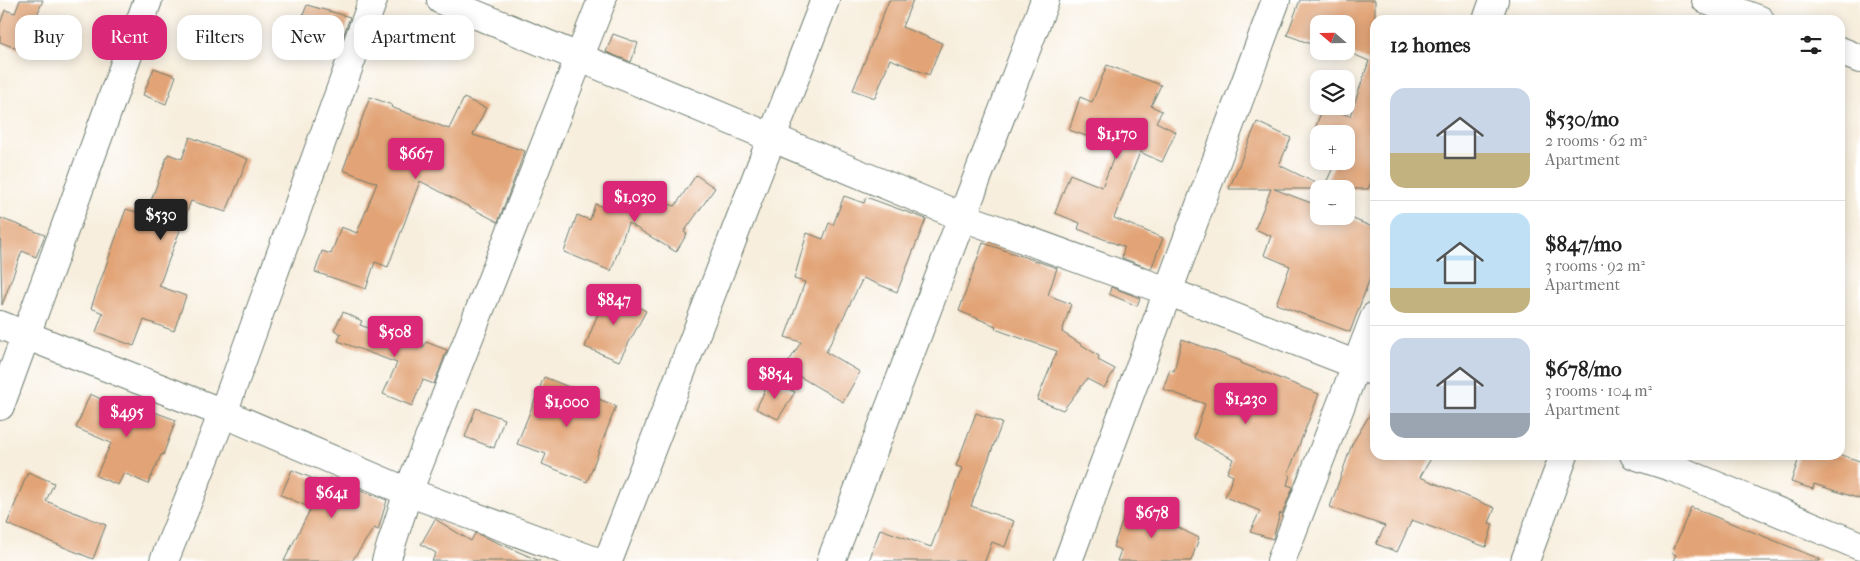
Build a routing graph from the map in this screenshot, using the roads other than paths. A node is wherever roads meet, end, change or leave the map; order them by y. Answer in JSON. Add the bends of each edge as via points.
{"nodes":[{"id":1,"x":148,"y":0,"type":"edge"},
{"id":2,"x":373,"y":0,"type":"edge"},
{"id":3,"x":442,"y":0,"type":"edge"},
{"id":4,"x":602,"y":0,"type":"edge"},
{"id":5,"x":824,"y":0,"type":"edge"},
{"id":6,"x":1045,"y":0,"type":"edge"},
{"id":7,"x":1276,"y":0,"type":"edge"},
{"id":8,"x":1494,"y":0,"type":"edge"},
{"id":9,"x":1706,"y":0,"type":"edge"},
{"id":10,"x":1746,"y":13,"type":"edge"},
{"id":11,"x":1489,"y":15,"type":"edge"},
{"id":12,"x":1845,"y":53,"type":"edge"},
{"id":13,"x":580,"y":58,"type":"junction"},
{"id":14,"x":1860,"y":59,"type":"edge"},
{"id":15,"x":773,"y":138,"type":"junction"},
{"id":16,"x":962,"y":217,"type":"junction"},
{"id":17,"x":1167,"y":290,"type":"junction"},
{"id":18,"x":0,"y":325,"type":"edge"},
{"id":19,"x":27,"y":336,"type":"junction"},
{"id":20,"x":1370,"y":345,"type":"edge"},
{"id":21,"x":1366,"y":369,"type":"edge"},
{"id":22,"x":0,"y":406,"type":"edge"},
{"id":23,"x":223,"y":413,"type":"junction"},
{"id":24,"x":1562,"y":460,"type":"edge"},
{"id":25,"x":1649,"y":460,"type":"edge"},
{"id":26,"x":408,"y":492,"type":"junction"},
{"id":27,"x":1860,"y":546,"type":"edge"},
{"id":28,"x":1860,"y":554,"type":"edge"},
{"id":29,"x":164,"y":561,"type":"edge"},
{"id":30,"x":386,"y":561,"type":"edge"},
{"id":31,"x":595,"y":561,"type":"edge"},
{"id":32,"x":608,"y":561,"type":"edge"},
{"id":33,"x":831,"y":561,"type":"edge"},
{"id":34,"x":1068,"y":561,"type":"edge"},
{"id":35,"x":1281,"y":561,"type":"edge"},
{"id":36,"x":1525,"y":561,"type":"edge"},
{"id":37,"x":1857,"y":561,"type":"edge"}],
"edges":[{"from":1,"to":19,"type":"street"},
{"from":2,"to":23,"type":"street"},
{"from":3,"to":13,"type":"street"},
{"from":4,"to":13,"type":"street"},
{"from":5,"to":15,"type":"street"},
{"from":6,"to":16,"type":"street"},
{"from":7,"to":17,"type":"street"},
{"from":8,"to":11,"type":"street"},
{"from":9,"to":10,"type":"street"},
{"from":12,"to":14,"type":"street"},
{"from":13,"to":15,"type":"street"},
{"from":13,"to":26,"type":"street"},
{"from":15,"to":16,"type":"street"},
{"from":15,"to":32,"type":"street"},
{"from":16,"to":17,"type":"street"},
{"from":16,"to":33,"type":"street"},
{"from":17,"to":21,"type":"street"},
{"from":17,"to":34,"type":"street"},
{"from":18,"to":19,"type":"street"},
{"from":19,"to":22,"type":"street"},
{"from":19,"to":23,"type":"street"},
{"from":20,"to":21,"type":"street"},
{"from":21,"to":35,"type":"street"},
{"from":23,"to":26,"type":"street"},
{"from":23,"to":29,"type":"street"},
{"from":24,"to":36,"type":"street"},
{"from":25,"to":27,"type":"street"},
{"from":26,"to":30,"type":"street"},
{"from":26,"to":31,"type":"street"},
{"from":28,"to":37,"type":"street"}]}
